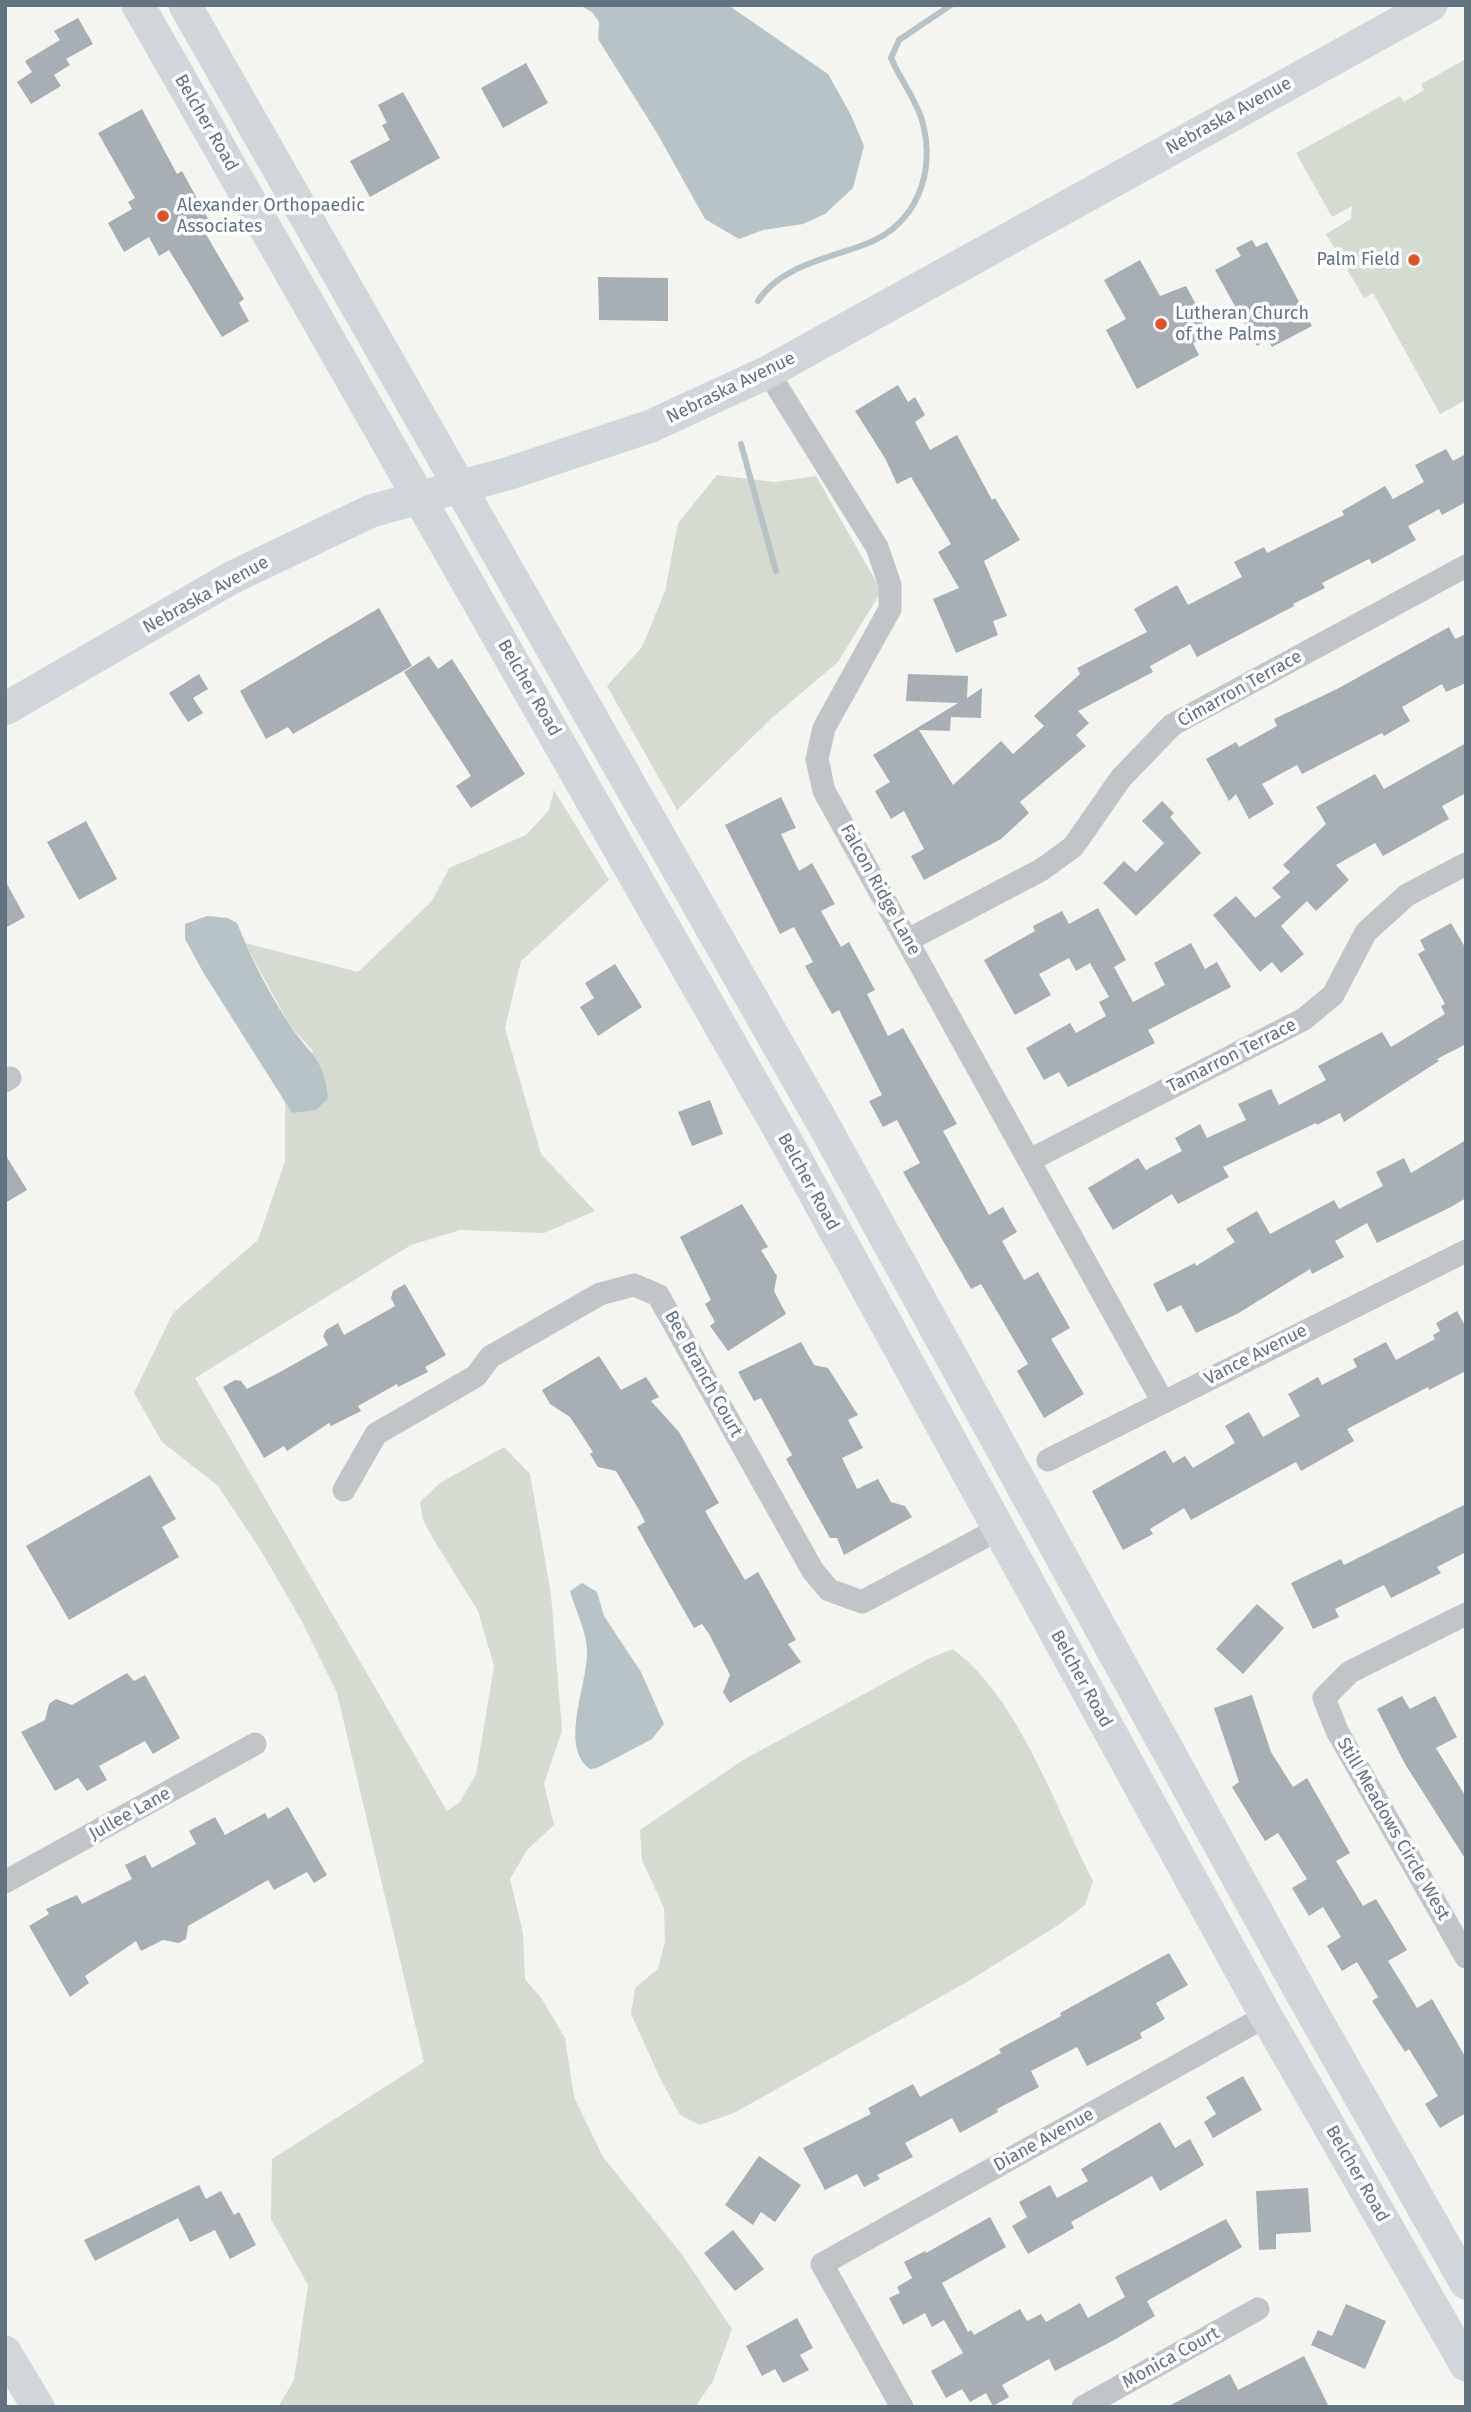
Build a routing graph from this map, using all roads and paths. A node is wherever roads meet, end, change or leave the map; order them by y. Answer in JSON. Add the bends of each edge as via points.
{"nodes":[{"id":1,"x":138,"y":5,"type":"edge"},
{"id":2,"x":185,"y":5,"type":"edge"},
{"id":3,"x":1431,"y":5,"type":"edge"},
{"id":4,"x":768,"y":372,"type":"junction"},
{"id":5,"x":461,"y":486,"type":"junction"},
{"id":6,"x":421,"y":497,"type":"junction"},
{"id":7,"x":1466,"y":566,"type":"edge"},
{"id":8,"x":5,"y":709,"type":"edge"},
{"id":9,"x":1466,"y":864,"type":"edge"},
{"id":10,"x":908,"y":940,"type":"junction"},
{"id":11,"x":1030,"y":1160,"type":"junction"},
{"id":12,"x":1466,"y":1251,"type":"edge"},
{"id":13,"x":1163,"y":1402,"type":"junction"},
{"id":14,"x":1048,"y":1460,"type":"dead end"},
{"id":15,"x":344,"y":1490,"type":"dead end"},
{"id":16,"x":999,"y":1529,"type":"junction"},
{"id":17,"x":1466,"y":1614,"type":"edge"},
{"id":18,"x":255,"y":1744,"type":"dead end"},
{"id":19,"x":5,"y":1882,"type":"edge"},
{"id":20,"x":1466,"y":1957,"type":"edge"},
{"id":21,"x":1266,"y":2016,"type":"junction"},
{"id":22,"x":1466,"y":2283,"type":"edge"},
{"id":23,"x":1258,"y":2309,"type":"dead end"},
{"id":24,"x":5,"y":2352,"type":"edge"},
{"id":25,"x":1466,"y":2365,"type":"edge"},
{"id":26,"x":38,"y":2407,"type":"edge"},
{"id":27,"x":902,"y":2407,"type":"edge"},
{"id":28,"x":1083,"y":2407,"type":"edge"}],
"edges":[{"from":1,"to":6,"type":"main road","name":"Belcher Road"},
{"from":2,"to":5,"type":"main road"},
{"from":3,"to":4,"type":"main road","name":"Nebraska Avenue"},
{"from":4,"to":5,"type":"main road","name":"Nebraska Avenue","via":[[652,426]]},
{"from":4,"to":10,"type":"street","name":"Falcon Ridge Lane","via":[[877,547],[890,585],[890,609],[824,728],[817,759],[824,791]]},
{"from":5,"to":6,"type":"main road","name":"Nebraska Avenue"},
{"from":5,"to":22,"type":"main road","via":[[828,1132]]},
{"from":6,"to":8,"type":"main road","name":"Nebraska Avenue","via":[[371,511],[231,578]]},
{"from":6,"to":16,"type":"main road","name":"Belcher Road","via":[[779,1129]]},
{"from":7,"to":10,"type":"street","name":"Cimarron Terrace","via":[[1172,725],[1121,778],[1073,847],[1041,870]]},
{"from":9,"to":11,"type":"street","name":"Tamarron Terrace","via":[[1407,895],[1366,932],[1333,995],[1304,1019]]},
{"from":10,"to":11,"type":"street","name":"Falcon Ridge Lane"},
{"from":11,"to":13,"type":"street","name":"Falcon Ridge Lane"},
{"from":12,"to":13,"type":"street","name":"Vance Avenue"},
{"from":13,"to":14,"type":"street","name":"Vance Avenue"},
{"from":15,"to":16,"type":"street","name":"Bee Branch Court","via":[[376,1434],[476,1376],[503,1350],[600,1294],[635,1284],[658,1295],[813,1572],[829,1590],[862,1602]]},
{"from":16,"to":21,"type":"main road","name":"Belcher Road"},
{"from":17,"to":20,"type":"street","name":"Still Meadows Circle West","via":[[1350,1672],[1324,1698],[1337,1731]]},
{"from":18,"to":19,"type":"street","name":"Jullee Lane"},
{"from":21,"to":25,"type":"main road","name":"Belcher Road"},
{"from":21,"to":27,"type":"street","name":"Diane Avenue","via":[[822,2264]]},
{"from":23,"to":28,"type":"street","name":"Monica Court"},
{"from":24,"to":26,"type":"main road"}]}
